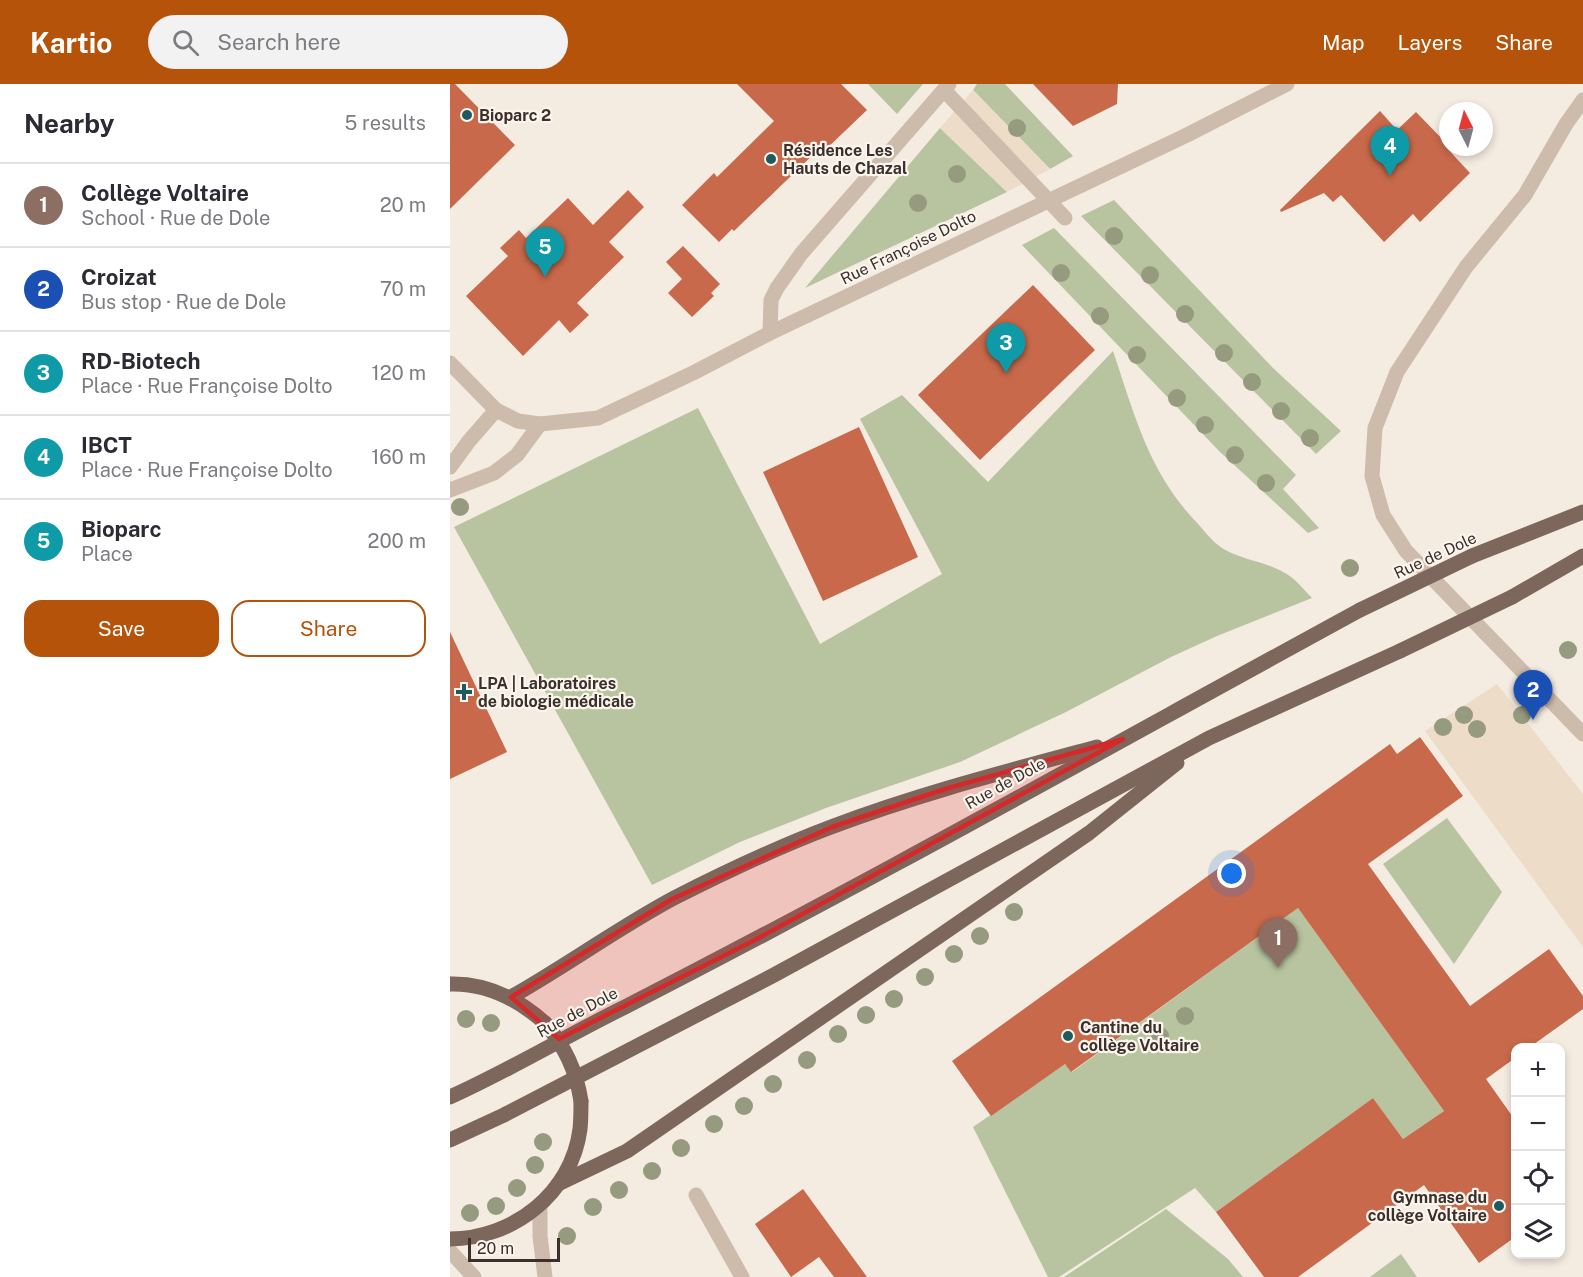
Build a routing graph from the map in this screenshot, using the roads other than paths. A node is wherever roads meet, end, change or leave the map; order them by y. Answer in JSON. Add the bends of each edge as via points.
{"nodes":[{"id":1,"x":1287,"y":84,"type":"edge"},
{"id":2,"x":947,"y":87,"type":"edge"},
{"id":3,"x":1583,"y":100,"type":"edge"},
{"id":4,"x":1048,"y":201,"type":"junction"},
{"id":5,"x":1065,"y":218,"type":"dead end"},
{"id":6,"x":770,"y":333,"type":"junction"},
{"id":7,"x":450,"y":363,"type":"edge"},
{"id":8,"x":496,"y":410,"type":"junction"},
{"id":9,"x":540,"y":424,"type":"junction"},
{"id":10,"x":450,"y":467,"type":"edge"},
{"id":11,"x":450,"y":490,"type":"edge"},
{"id":12,"x":1583,"y":512,"type":"edge"},
{"id":13,"x":1583,"y":556,"type":"edge"},
{"id":14,"x":1583,"y":734,"type":"edge"},
{"id":15,"x":1209,"y":738,"type":"junction"},
{"id":16,"x":1123,"y":739,"type":"junction"},
{"id":17,"x":450,"y":984,"type":"edge"},
{"id":18,"x":511,"y":997,"type":"junction"},
{"id":19,"x":450,"y":1097,"type":"edge"},
{"id":20,"x":450,"y":1140,"type":"edge"},
{"id":21,"x":558,"y":1184,"type":"junction"},
{"id":22,"x":696,"y":1195,"type":"dead end"},
{"id":23,"x":540,"y":1206,"type":"junction"},
{"id":24,"x":450,"y":1239,"type":"edge"},
{"id":25,"x":450,"y":1251,"type":"edge"},
{"id":26,"x":474,"y":1277,"type":"edge"},
{"id":27,"x":545,"y":1277,"type":"edge"},
{"id":28,"x":742,"y":1277,"type":"edge"}],
"edges":[{"from":1,"to":4,"type":"street","name":"Rue Françoise Dolto"},
{"from":2,"to":4,"type":"street"},
{"from":2,"to":6,"type":"street","via":[[801,254],[771,300]]},
{"from":3,"to":14,"type":"street","via":[[1525,195],[1467,267],[1397,372],[1375,428],[1372,476],[1383,515],[1406,551]]},
{"from":4,"to":5,"type":"street"},
{"from":4,"to":6,"type":"street","name":"Rue Françoise Dolto"},
{"from":6,"to":9,"type":"street","name":"Rue Françoise Dolto","via":[[598,418]]},
{"from":7,"to":8,"type":"street"},
{"from":8,"to":9,"type":"street","name":"Rue Françoise Dolto","via":[[518,421]]},
{"from":8,"to":10,"type":"street"},
{"from":9,"to":11,"type":"street","via":[[517,455],[494,473]]},
{"from":12,"to":16,"type":"main road","name":"Rue de Dole","bridge":true,"via":[[1472,556],[1360,610]]},
{"from":13,"to":15,"type":"main road","bridge":true,"via":[[1512,597]]},
{"from":15,"to":20,"type":"main road","via":[[774,975]]},
{"from":15,"to":21,"type":"main road","via":[[1089,833],[637,1144]]},
{"from":16,"to":18,"type":"main road","via":[[945,789],[778,849],[672,899]]},
{"from":16,"to":19,"type":"main road","name":"Rue de Dole","via":[[757,939]]},
{"from":17,"to":18,"type":"main road","via":[[485,988]]},
{"from":18,"to":21,"type":"main road","bridge":true,"via":[[545,1023],[559,1040],[577,1079],[580,1130],[572,1158]]},
{"from":21,"to":23,"type":"main road"},
{"from":22,"to":28,"type":"street"},
{"from":23,"to":24,"type":"main road","via":[[493,1233]]},
{"from":23,"to":27,"type":"street"},
{"from":25,"to":26,"type":"street"}]}
